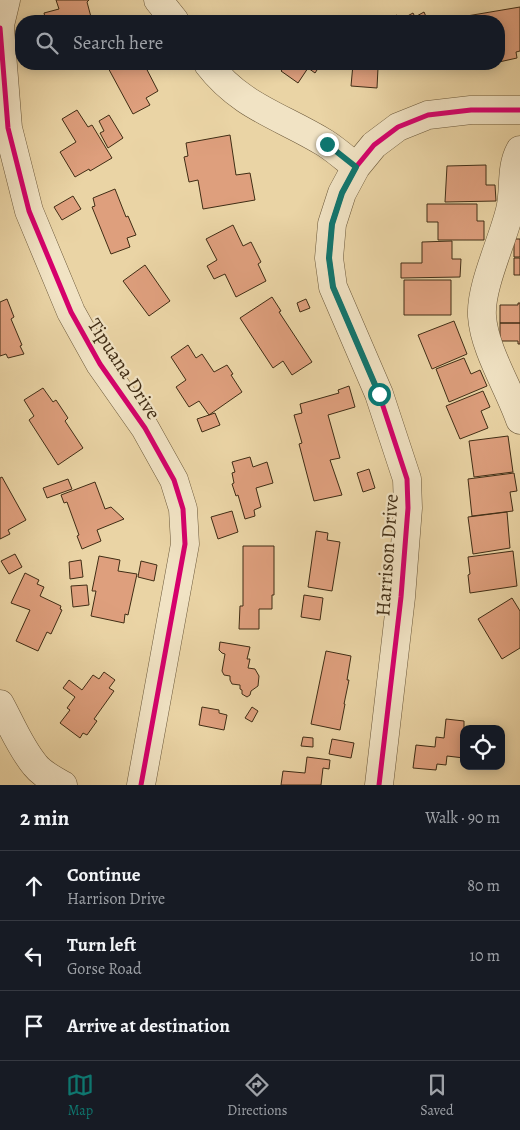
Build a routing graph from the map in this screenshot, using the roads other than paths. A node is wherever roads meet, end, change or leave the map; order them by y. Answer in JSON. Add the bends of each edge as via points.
{"nodes":[{"id":1,"x":6,"y":0,"type":"edge"},
{"id":2,"x":158,"y":0,"type":"edge"},
{"id":3,"x":170,"y":15,"type":"edge"},
{"id":4,"x":0,"y":27,"type":"edge"},
{"id":5,"x":213,"y":70,"type":"edge"},
{"id":6,"x":520,"y":110,"type":"edge"},
{"id":7,"x":520,"y":150,"type":"edge"},
{"id":8,"x":356,"y":167,"type":"junction"},
{"id":9,"x":520,"y":420,"type":"edge"},
{"id":10,"x":0,"y":704,"type":"edge"},
{"id":11,"x":63,"y":785,"type":"edge"},
{"id":12,"x":141,"y":785,"type":"edge"},
{"id":13,"x":379,"y":785,"type":"edge"}],
"edges":[{"from":1,"to":4,"type":"street","name":"Tipuana Drive"},
{"from":2,"to":3,"type":"street"},
{"from":4,"to":12,"type":"street","name":"Tipuana Drive","via":[[8,128],[29,211],[70,312],[170,473],[183,509],[185,544]]},
{"from":5,"to":8,"type":"street","via":[[240,97],[327,144]]},
{"from":6,"to":8,"type":"street","name":"Harrison Drive","via":[[471,110],[428,116],[398,127],[374,145]]},
{"from":7,"to":9,"type":"street","via":[[514,165],[514,195],[487,284],[482,316],[486,337]]},
{"from":8,"to":13,"type":"street","name":"Harrison Drive","via":[[342,193],[332,224],[329,258],[333,287],[379,394],[406,479],[408,508],[402,597]]},
{"from":10,"to":11,"type":"street","via":[[35,766]]}]}
